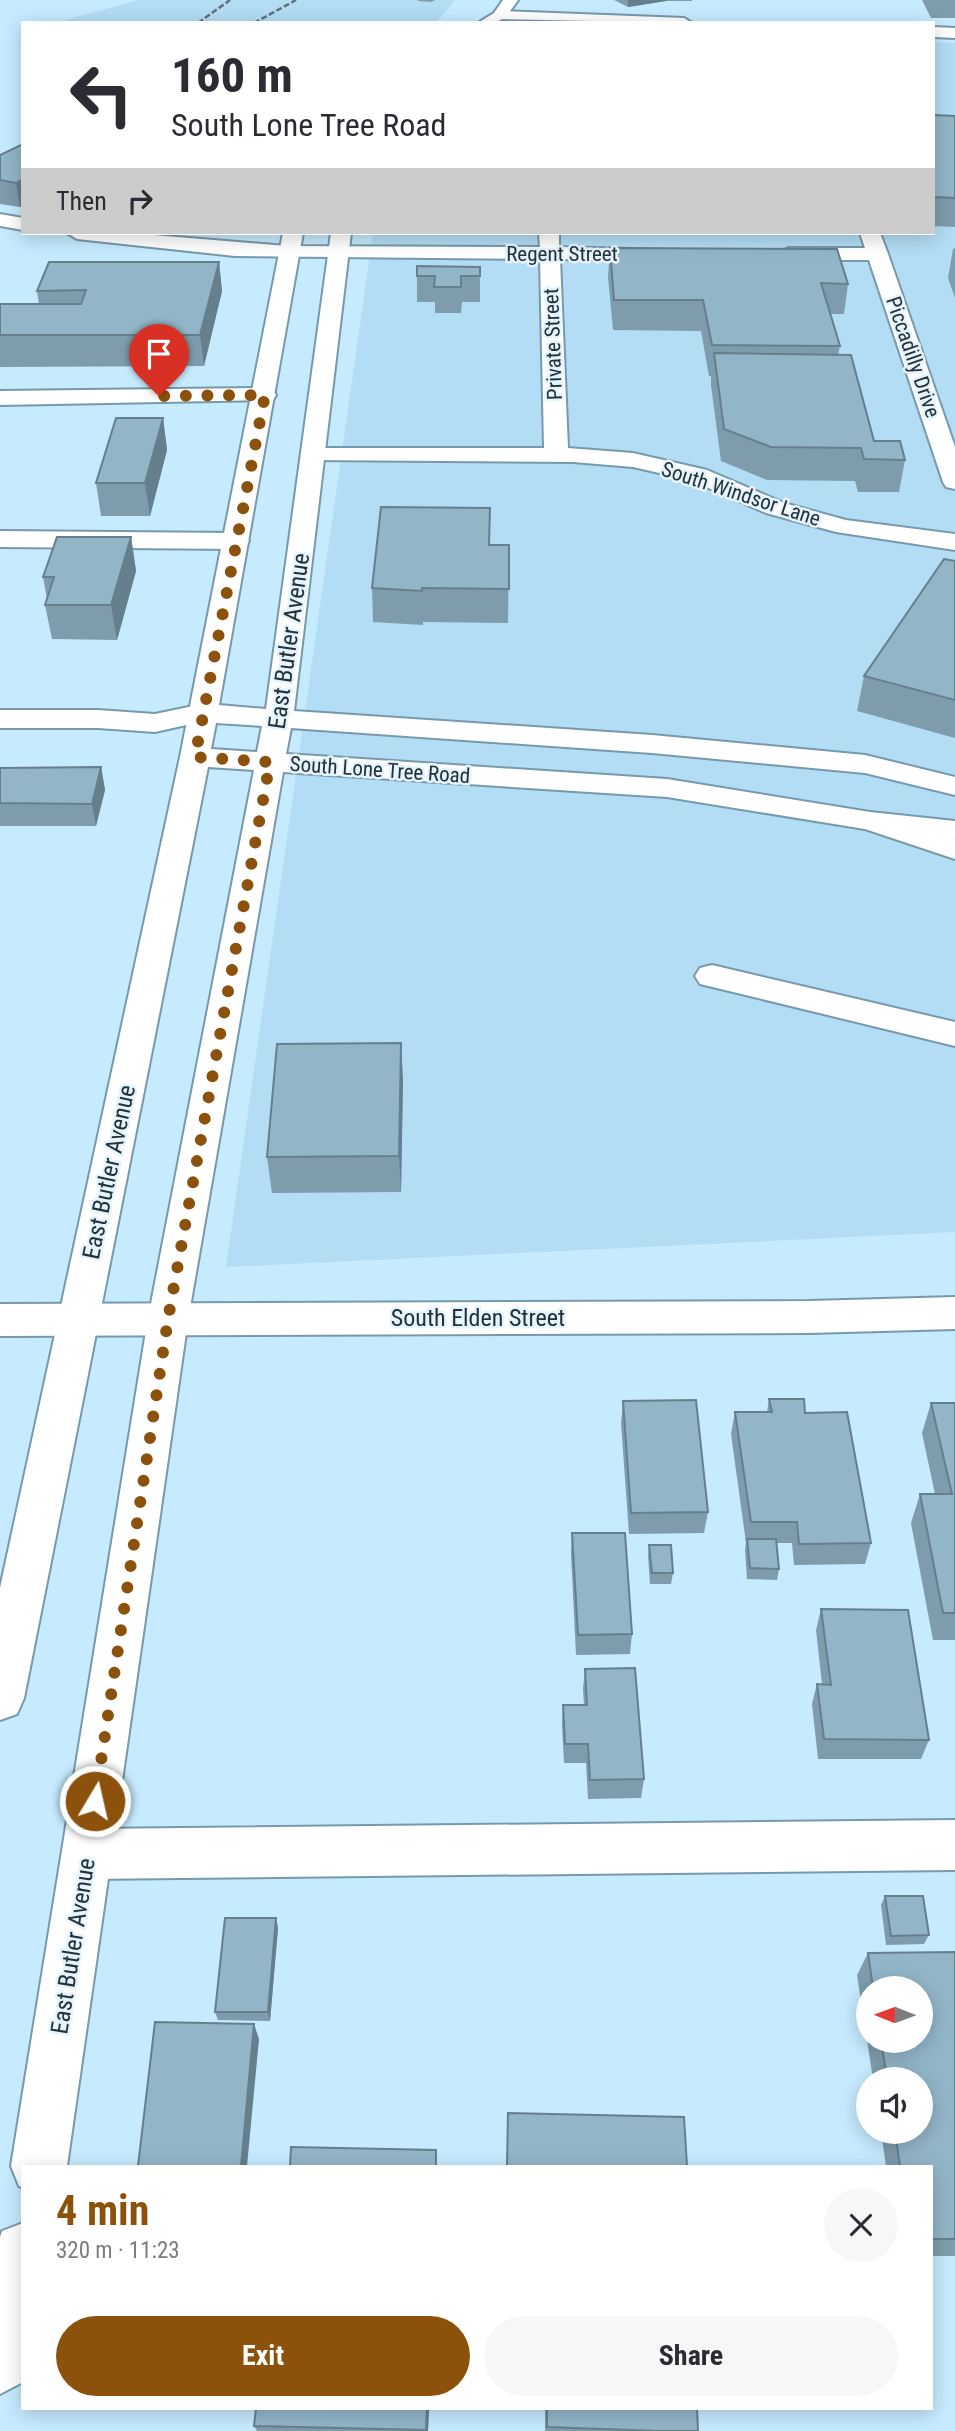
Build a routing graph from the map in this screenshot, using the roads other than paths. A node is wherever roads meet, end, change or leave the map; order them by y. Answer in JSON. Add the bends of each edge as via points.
{"nodes":[{"id":1,"x":511,"y":0,"type":"edge"},
{"id":2,"x":494,"y":20,"type":"edge"},
{"id":3,"x":557,"y":21,"type":"edge"},
{"id":4,"x":935,"y":32,"type":"edge"},
{"id":5,"x":955,"y":33,"type":"edge"},
{"id":6,"x":0,"y":220,"type":"edge"},
{"id":7,"x":21,"y":224,"type":"edge"},
{"id":8,"x":871,"y":235,"type":"edge"},
{"id":9,"x":127,"y":236,"type":"edge"},
{"id":10,"x":290,"y":242,"type":"edge"},
{"id":11,"x":340,"y":243,"type":"edge"},
{"id":12,"x":550,"y":244,"type":"edge"},
{"id":13,"x":685,"y":254,"type":"edge"},
{"id":14,"x":768,"y":254,"type":"edge"},
{"id":15,"x":878,"y":254,"type":"junction"},
{"id":16,"x":265,"y":395,"type":"junction"},
{"id":17,"x":0,"y":398,"type":"edge"},
{"id":18,"x":315,"y":455,"type":"junction"},
{"id":19,"x":556,"y":455,"type":"junction"},
{"id":20,"x":955,"y":482,"type":"edge"},
{"id":21,"x":0,"y":539,"type":"edge"},
{"id":22,"x":236,"y":541,"type":"junction"},
{"id":23,"x":955,"y":542,"type":"edge"},
{"id":24,"x":203,"y":713,"type":"junction"},
{"id":25,"x":279,"y":718,"type":"junction"},
{"id":26,"x":0,"y":719,"type":"edge"},
{"id":27,"x":155,"y":723,"type":"junction"},
{"id":28,"x":195,"y":757,"type":"junction"},
{"id":29,"x":270,"y":762,"type":"junction"},
{"id":30,"x":955,"y":786,"type":"edge"},
{"id":31,"x":870,"y":821,"type":"junction"},
{"id":32,"x":955,"y":830,"type":"edge"},
{"id":33,"x":955,"y":849,"type":"edge"},
{"id":34,"x":712,"y":976,"type":"dead end"},
{"id":35,"x":955,"y":1034,"type":"edge"},
{"id":36,"x":955,"y":1313,"type":"edge"},
{"id":37,"x":168,"y":1319,"type":"junction"},
{"id":38,"x":0,"y":1320,"type":"edge"},
{"id":39,"x":79,"y":1320,"type":"junction"},
{"id":40,"x":0,"y":1698,"type":"edge"},
{"id":41,"x":955,"y":1845,"type":"edge"},
{"id":42,"x":87,"y":1854,"type":"junction"},
{"id":43,"x":39,"y":2165,"type":"edge"},
{"id":44,"x":21,"y":2262,"type":"edge"},
{"id":45,"x":0,"y":2364,"type":"edge"}],
"edges":[{"from":1,"to":2,"type":"main road"},
{"from":2,"to":3,"type":"main road"},
{"from":4,"to":5,"type":"main road"},
{"from":6,"to":7,"type":"main road"},
{"from":8,"to":15,"type":"main road","name":"Piccadilly Drive"},
{"from":9,"to":10,"type":"main road","name":"Regent Street"},
{"from":10,"to":11,"type":"main road","name":"Regent Street"},
{"from":10,"to":16,"type":"main road","name":"East Butler Avenue"},
{"from":11,"to":12,"type":"main road","name":"Regent Street"},
{"from":11,"to":18,"type":"main road","name":"East Butler Avenue"},
{"from":12,"to":13,"type":"main road","name":"Regent Street"},
{"from":12,"to":19,"type":"main road","name":"Private Street"},
{"from":14,"to":15,"type":"main road"},
{"from":15,"to":20,"type":"main road","name":"Piccadilly Drive"},
{"from":16,"to":17,"type":"main road"},
{"from":16,"to":22,"type":"main road","name":"East Butler Avenue"},
{"from":18,"to":19,"type":"main road","name":"South Windsor Lane"},
{"from":18,"to":25,"type":"main road","name":"East Butler Avenue"},
{"from":19,"to":23,"type":"main road","name":"South Windsor Lane","via":[[633,460],[698,475],[775,508],[845,527]]},
{"from":21,"to":22,"type":"main road"},
{"from":22,"to":24,"type":"main road","name":"East Butler Avenue"},
{"from":24,"to":25,"type":"main road","name":"South Lone Tree Road"},
{"from":24,"to":27,"type":"main road","name":"South Lone Tree Road"},
{"from":24,"to":28,"type":"main road","name":"East Butler Avenue"},
{"from":25,"to":29,"type":"main road","name":"East Butler Avenue"},
{"from":25,"to":30,"type":"main road","name":"South Lone Tree Road","via":[[865,764]]},
{"from":26,"to":27,"type":"main road","name":"South Lone Tree Road"},
{"from":27,"to":28,"type":"main road"},
{"from":28,"to":29,"type":"main road","name":"South Lone Tree Road"},
{"from":28,"to":39,"type":"main road","name":"East Butler Avenue"},
{"from":29,"to":31,"type":"main road","name":"South Lone Tree Road","via":[[667,788]]},
{"from":29,"to":37,"type":"main road","name":"East Butler Avenue"},
{"from":31,"to":32,"type":"main road"},
{"from":31,"to":33,"type":"main road","name":"South Lone Tree Road"},
{"from":34,"to":35,"type":"main road"},
{"from":36,"to":37,"type":"main road","name":"South Elden Street"},
{"from":37,"to":39,"type":"main road","name":"South Elden Street"},
{"from":37,"to":42,"type":"main road","name":"East Butler Avenue"},
{"from":38,"to":39,"type":"main road","name":"South Elden Street"},
{"from":39,"to":40,"type":"main road","name":"East Butler Avenue"},
{"from":41,"to":42,"type":"main road"},
{"from":42,"to":43,"type":"main road","name":"East Butler Avenue"},
{"from":44,"to":45,"type":"main road"}]}
